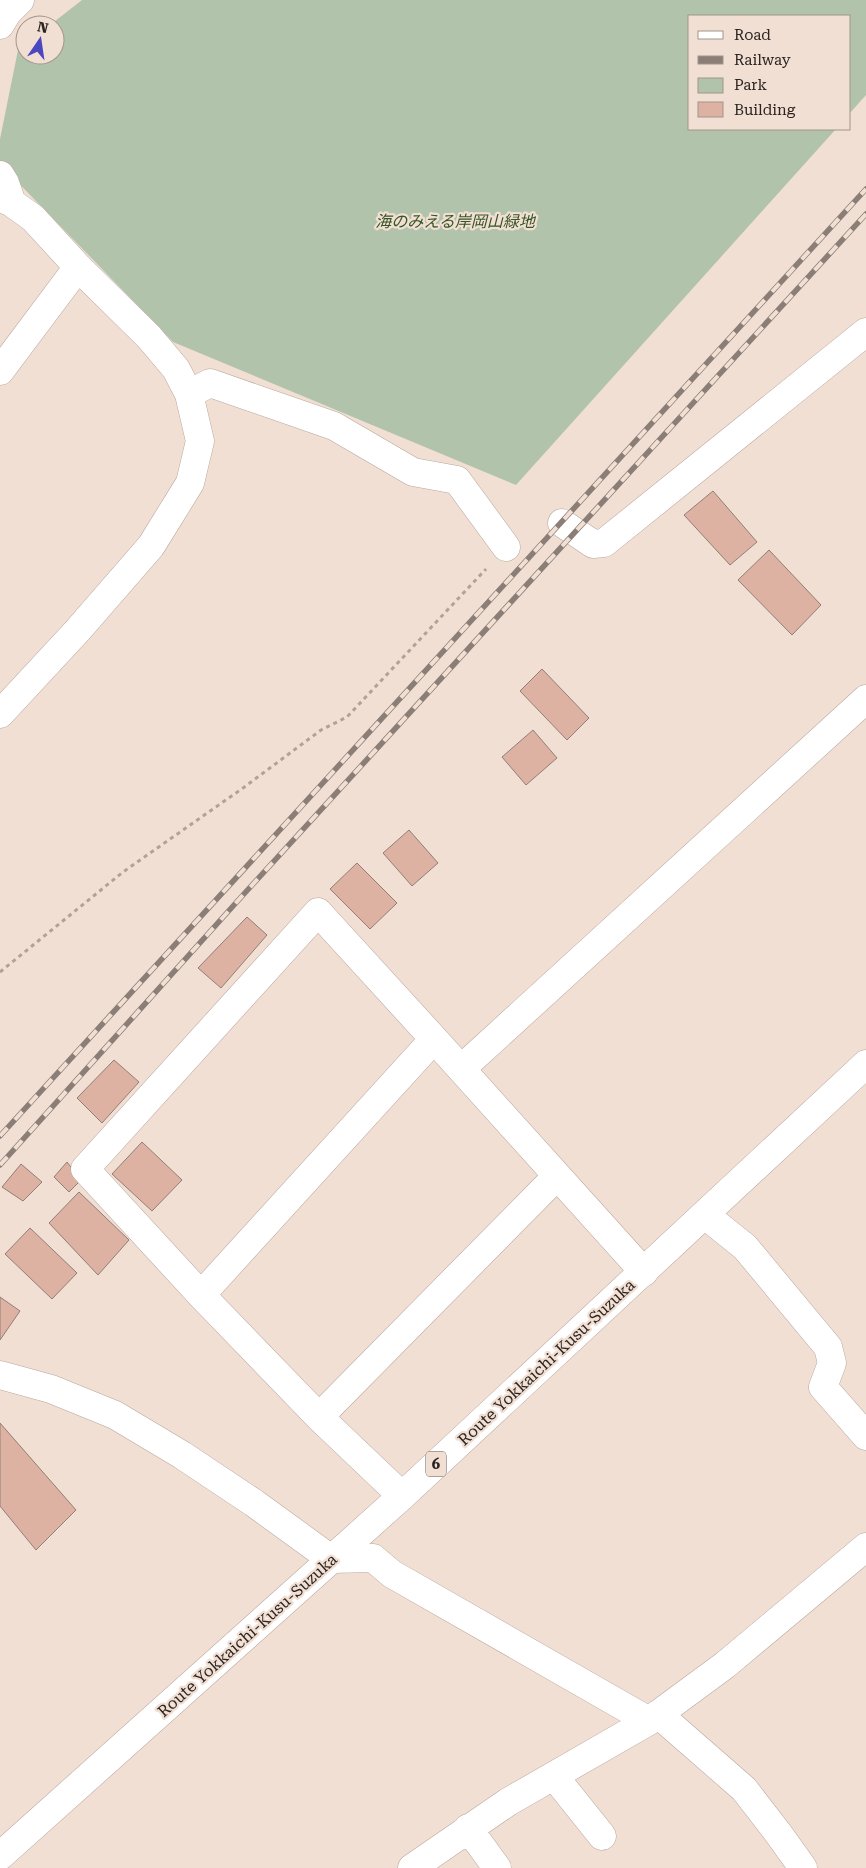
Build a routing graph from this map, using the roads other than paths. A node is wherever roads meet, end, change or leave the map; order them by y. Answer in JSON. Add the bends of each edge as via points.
{"nodes":[{"id":1,"x":20,"y":0,"type":"edge"},
{"id":2,"x":0,"y":25,"type":"edge"},
{"id":3,"x":0,"y":174,"type":"edge"},
{"id":4,"x":6,"y":200,"type":"edge"},
{"id":5,"x":78,"y":267,"type":"junction"},
{"id":6,"x":866,"y":332,"type":"edge"},
{"id":7,"x":0,"y":372,"type":"edge"},
{"id":8,"x":189,"y":394,"type":"junction"},
{"id":9,"x":562,"y":523,"type":"dead end"},
{"id":10,"x":506,"y":547,"type":"road end"},
{"id":11,"x":866,"y":699,"type":"edge"},
{"id":12,"x":0,"y":714,"type":"edge"},
{"id":13,"x":434,"y":1039,"type":"junction"},
{"id":14,"x":866,"y":1064,"type":"edge"},
{"id":15,"x":461,"y":1069,"type":"junction"},
{"id":16,"x":557,"y":1176,"type":"junction"},
{"id":17,"x":705,"y":1215,"type":"junction"},
{"id":18,"x":644,"y":1272,"type":"junction"},
{"id":19,"x":201,"y":1294,"type":"junction"},
{"id":20,"x":0,"y":1375,"type":"edge"},
{"id":21,"x":318,"y":1417,"type":"junction"},
{"id":22,"x":866,"y":1436,"type":"edge"},
{"id":23,"x":402,"y":1496,"type":"junction"},
{"id":24,"x":866,"y":1547,"type":"edge"},
{"id":25,"x":331,"y":1559,"type":"junction"},
{"id":26,"x":653,"y":1717,"type":"junction"},
{"id":27,"x":554,"y":1776,"type":"junction"},
{"id":28,"x":468,"y":1828,"type":"junction"},
{"id":29,"x":602,"y":1836,"type":"dead end"},
{"id":30,"x":0,"y":1856,"type":"edge"},
{"id":31,"x":412,"y":1868,"type":"edge"},
{"id":32,"x":497,"y":1868,"type":"edge"},
{"id":33,"x":803,"y":1868,"type":"edge"}],
"edges":[{"from":1,"to":2,"type":"street"},
{"from":3,"to":4,"type":"street","via":[[5,183]]},
{"from":4,"to":5,"type":"street","via":[[34,218]]},
{"from":5,"to":7,"type":"street"},
{"from":5,"to":8,"type":"street","via":[[149,337],[176,370]]},
{"from":6,"to":9,"type":"street","via":[[604,543],[593,544]]},
{"from":8,"to":10,"type":"street","via":[[210,383],[334,426],[413,472],[456,480]]},
{"from":8,"to":12,"type":"street","via":[[200,441],[190,483],[171,516],[151,546]]},
{"from":11,"to":15,"type":"street"},
{"from":13,"to":15,"type":"street"},
{"from":13,"to":19,"type":"street"},
{"from":13,"to":19,"type":"street","via":[[318,912],[85,1168]]},
{"from":14,"to":17,"type":"street","name":"Route Yokkaichi-Kusu-Suzuka","number":"6"},
{"from":15,"to":16,"type":"street"},
{"from":16,"to":18,"type":"street"},
{"from":16,"to":21,"type":"street"},
{"from":17,"to":18,"type":"street","name":"Route Yokkaichi-Kusu-Suzuka","number":"6"},
{"from":17,"to":22,"type":"street","via":[[745,1247],[828,1347],[832,1363],[823,1387]]},
{"from":18,"to":23,"type":"street","name":"Route Yokkaichi-Kusu-Suzuka","number":"6"},
{"from":19,"to":21,"type":"street"},
{"from":20,"to":25,"type":"street","via":[[51,1389],[114,1415],[182,1455]]},
{"from":21,"to":23,"type":"street"},
{"from":23,"to":25,"type":"street","name":"Route Yokkaichi-Kusu-Suzuka","number":"6"},
{"from":24,"to":26,"type":"street","via":[[726,1665]]},
{"from":25,"to":26,"type":"street","via":[[373,1558],[392,1574]]},
{"from":25,"to":30,"type":"street","name":"Route Yokkaichi-Kusu-Suzuka","number":"6"},
{"from":26,"to":27,"type":"street"},
{"from":26,"to":33,"type":"street","via":[[744,1789]]},
{"from":27,"to":28,"type":"street"},
{"from":27,"to":29,"type":"street"},
{"from":28,"to":31,"type":"street"},
{"from":28,"to":32,"type":"street"}]}
